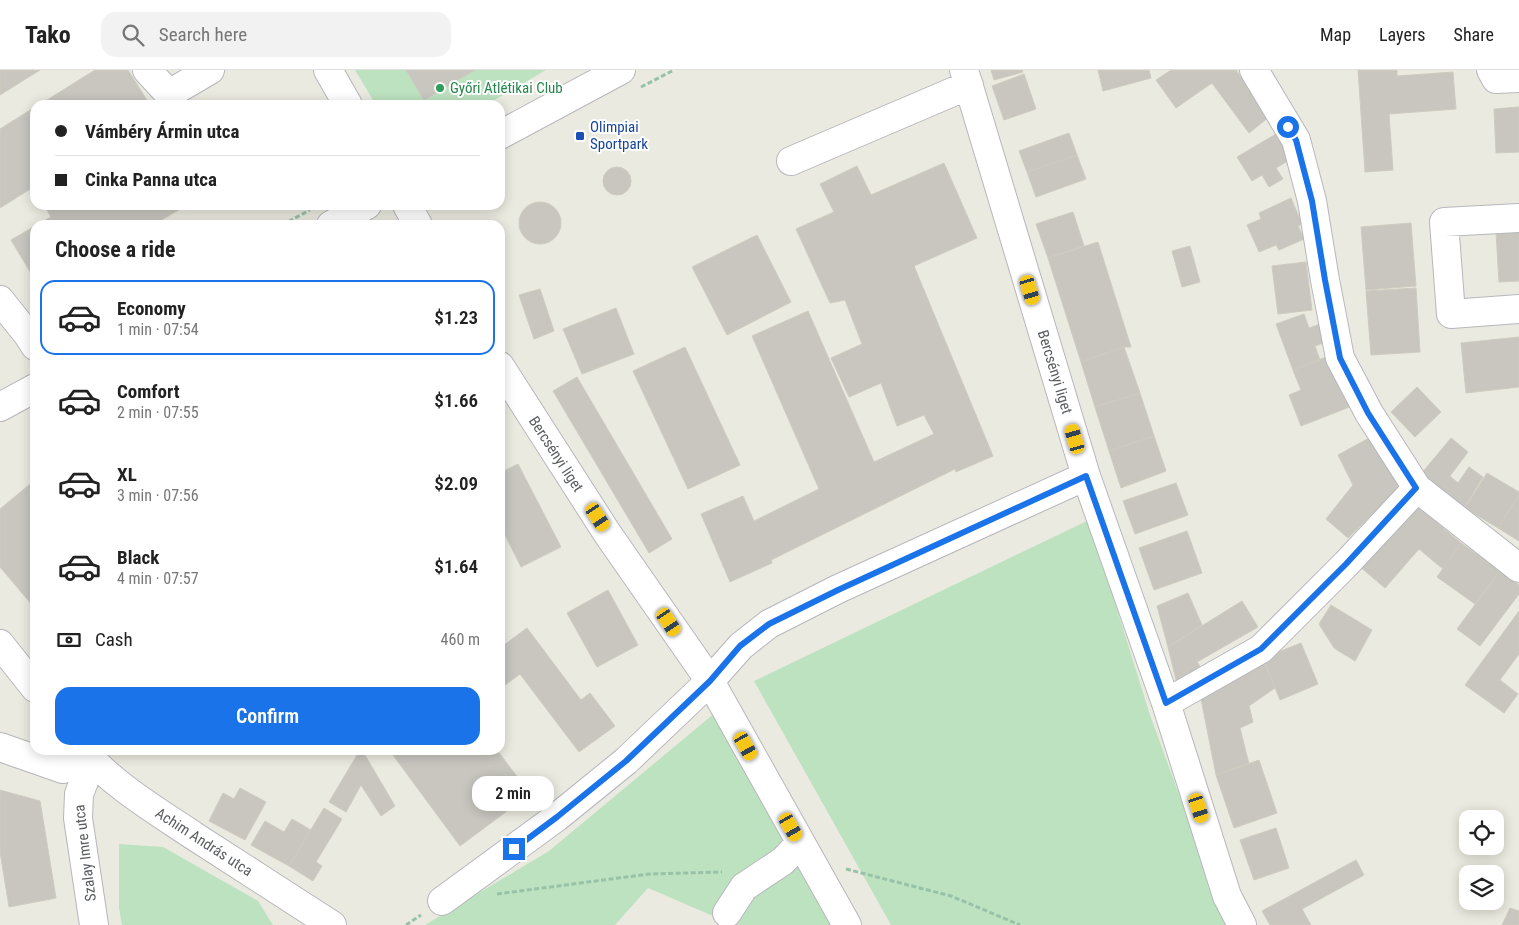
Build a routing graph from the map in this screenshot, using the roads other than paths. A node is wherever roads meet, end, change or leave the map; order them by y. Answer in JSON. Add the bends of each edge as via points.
{"nodes":[{"id":1,"x":147,"y":70,"type":"edge"},
{"id":2,"x":210,"y":70,"type":"edge"},
{"id":3,"x":328,"y":70,"type":"edge"},
{"id":4,"x":621,"y":70,"type":"edge"},
{"id":5,"x":1254,"y":70,"type":"edge"},
{"id":6,"x":1491,"y":70,"type":"edge"},
{"id":7,"x":967,"y":77,"type":"edge"},
{"id":8,"x":1519,"y":78,"type":"edge"},
{"id":9,"x":345,"y":100,"type":"edge"},
{"id":10,"x":505,"y":132,"type":"edge"},
{"id":11,"x":791,"y":161,"type":"dead end"},
{"id":12,"x":348,"y":210,"type":"edge"},
{"id":13,"x":321,"y":217,"type":"edge"},
{"id":14,"x":1519,"y":218,"type":"edge"},
{"id":15,"x":0,"y":300,"type":"edge"},
{"id":16,"x":1519,"y":309,"type":"edge"},
{"id":17,"x":30,"y":338,"type":"edge"},
{"id":18,"x":505,"y":374,"type":"edge"},
{"id":19,"x":30,"y":391,"type":"edge"},
{"id":20,"x":0,"y":407,"type":"edge"},
{"id":21,"x":1086,"y":476,"type":"junction"},
{"id":22,"x":1416,"y":488,"type":"junction"},
{"id":23,"x":1519,"y":568,"type":"edge"},
{"id":24,"x":0,"y":644,"type":"edge"},
{"id":25,"x":710,"y":681,"type":"junction"},
{"id":26,"x":30,"y":682,"type":"edge"},
{"id":27,"x":1166,"y":703,"type":"junction"},
{"id":28,"x":0,"y":747,"type":"edge"},
{"id":29,"x":88,"y":755,"type":"edge"},
{"id":30,"x":805,"y":851,"type":"junction"},
{"id":31,"x":442,"y":901,"type":"dead end"},
{"id":32,"x":727,"y":913,"type":"dead end"},
{"id":33,"x":94,"y":925,"type":"edge"},
{"id":34,"x":332,"y":925,"type":"edge"},
{"id":35,"x":847,"y":925,"type":"edge"},
{"id":36,"x":1242,"y":925,"type":"edge"}],
"edges":[{"from":1,"to":2,"type":"street","via":[[169,94]]},
{"from":3,"to":9,"type":"street"},
{"from":4,"to":10,"type":"street"},
{"from":5,"to":22,"type":"street","via":[[1296,140],[1312,201],[1340,358],[1368,413]]},
{"from":6,"to":8,"type":"street","via":[[1496,79]]},
{"from":7,"to":11,"type":"street"},
{"from":7,"to":21,"type":"street","name":"Bercsényi liget"},
{"from":12,"to":13,"type":"street"},
{"from":14,"to":16,"type":"street","via":[[1444,222],[1451,314]]},
{"from":15,"to":17,"type":"street"},
{"from":18,"to":25,"type":"street","name":"Bercsényi liget","via":[[608,533]]},
{"from":19,"to":20,"type":"street"},
{"from":21,"to":25,"type":"street","via":[[769,624],[740,646]]},
{"from":21,"to":27,"type":"street","name":"Bercsényi liget"},
{"from":22,"to":23,"type":"street"},
{"from":22,"to":27,"type":"street","via":[[1261,649]]},
{"from":24,"to":26,"type":"street"},
{"from":25,"to":30,"type":"street","name":"Bercsényi liget"},
{"from":25,"to":31,"type":"street","via":[[626,761],[557,817]]},
{"from":27,"to":36,"type":"street","name":"Bercsényi liget","via":[[1227,896]]},
{"from":28,"to":29,"type":"street","via":[[63,769]]},
{"from":29,"to":33,"type":"street","name":"Szalay Imre utca","via":[[78,794],[78,818]]},
{"from":29,"to":34,"type":"street","name":"Achim András utca","via":[[150,807]]},
{"from":30,"to":32,"type":"street","via":[[783,861],[744,887]]},
{"from":30,"to":35,"type":"street","name":"Bercsényi liget"}]}
